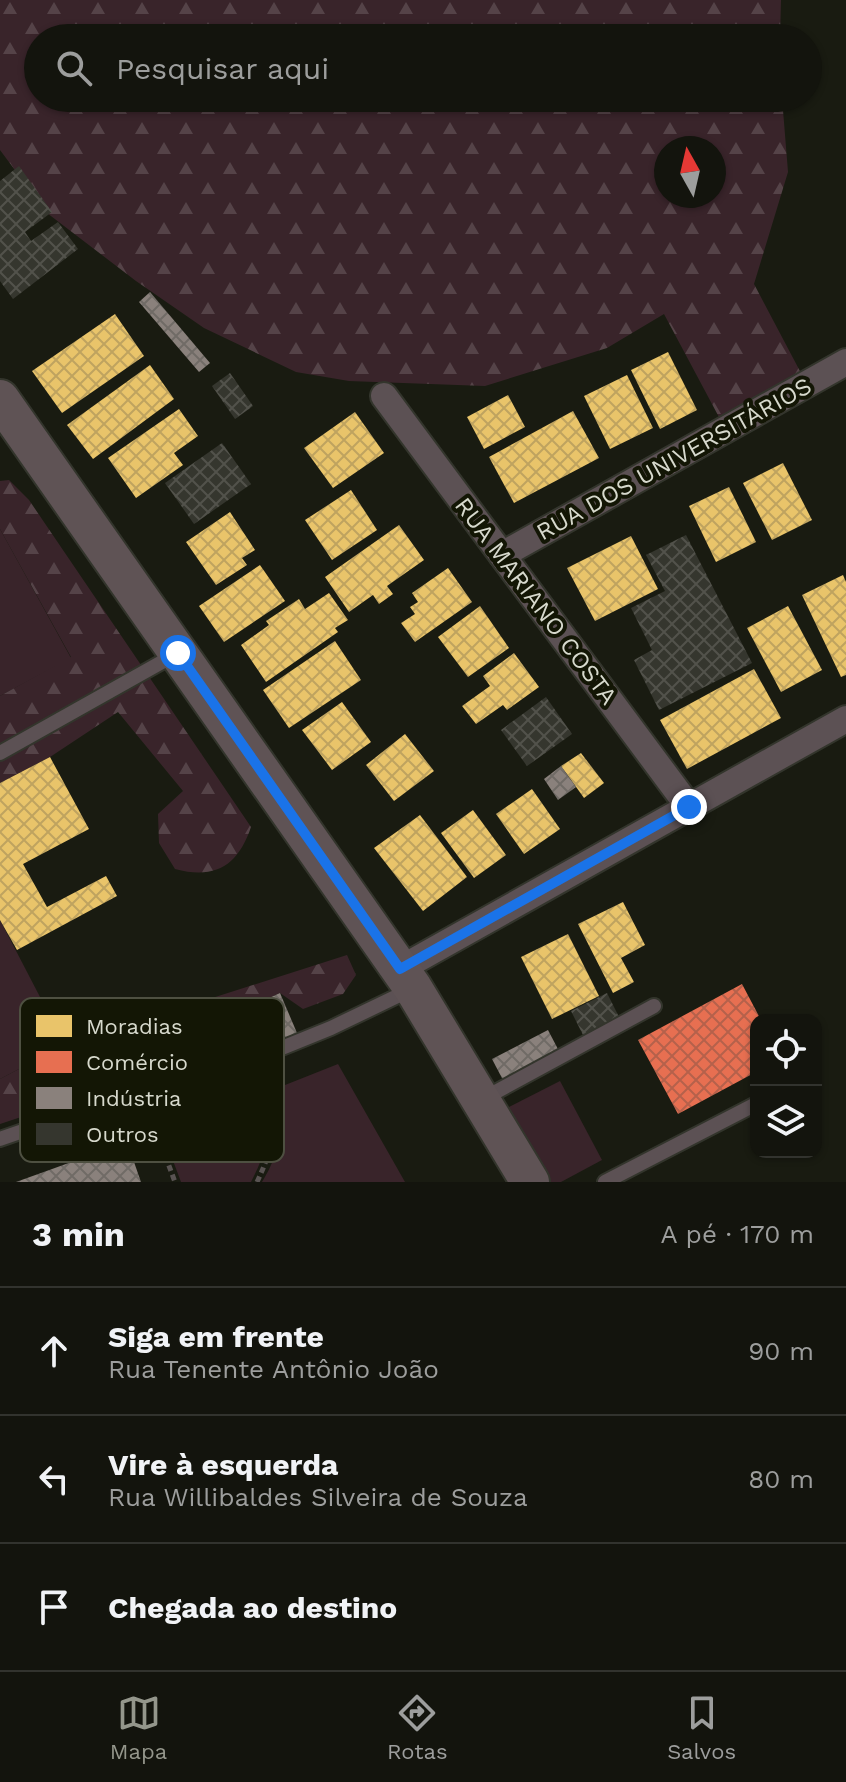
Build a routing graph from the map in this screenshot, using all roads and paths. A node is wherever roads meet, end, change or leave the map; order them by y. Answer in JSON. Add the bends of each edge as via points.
{"nodes":[{"id":1,"x":846,"y":362,"type":"edge"},
{"id":2,"x":384,"y":396,"type":"dead end"},
{"id":3,"x":4,"y":414,"type":"edge"},
{"id":4,"x":502,"y":555,"type":"junction"},
{"id":5,"x":178,"y":653,"type":"junction"},
{"id":6,"x":846,"y":719,"type":"edge"},
{"id":7,"x":0,"y":753,"type":"edge"},
{"id":8,"x":689,"y":807,"type":"junction"},
{"id":9,"x":407,"y":979,"type":"junction"},
{"id":10,"x":654,"y":1006,"type":"dead end"},
{"id":11,"x":284,"y":1047,"type":"edge"},
{"id":12,"x":480,"y":1100,"type":"junction"},
{"id":13,"x":750,"y":1107,"type":"edge"},
{"id":14,"x":20,"y":1132,"type":"edge"},
{"id":15,"x":0,"y":1139,"type":"edge"},
{"id":16,"x":168,"y":1162,"type":"edge"},
{"id":17,"x":266,"y":1162,"type":"edge"},
{"id":18,"x":175,"y":1182,"type":"edge"},
{"id":19,"x":257,"y":1182,"type":"edge"},
{"id":20,"x":530,"y":1182,"type":"edge"},
{"id":21,"x":605,"y":1182,"type":"edge"}],
"edges":[{"from":1,"to":4,"type":"street","name":"RUA DOS UNIVERSITÁRIOS"},
{"from":2,"to":4,"type":"street","name":"RUA MARIANO COSTA"},
{"from":3,"to":5,"type":"street"},
{"from":4,"to":8,"type":"street","name":"RUA MARIANO COSTA"},
{"from":5,"to":7,"type":"lane"},
{"from":5,"to":9,"type":"street"},
{"from":6,"to":8,"type":"street"},
{"from":8,"to":9,"type":"street"},
{"from":9,"to":11,"type":"lane","via":[[331,1028]]},
{"from":9,"to":12,"type":"street"},
{"from":10,"to":12,"type":"lane"},
{"from":12,"to":20,"type":"street"},
{"from":13,"to":21,"type":"lane"},
{"from":14,"to":15,"type":"lane"},
{"from":16,"to":18,"type":"path"},
{"from":17,"to":19,"type":"path"}]}
